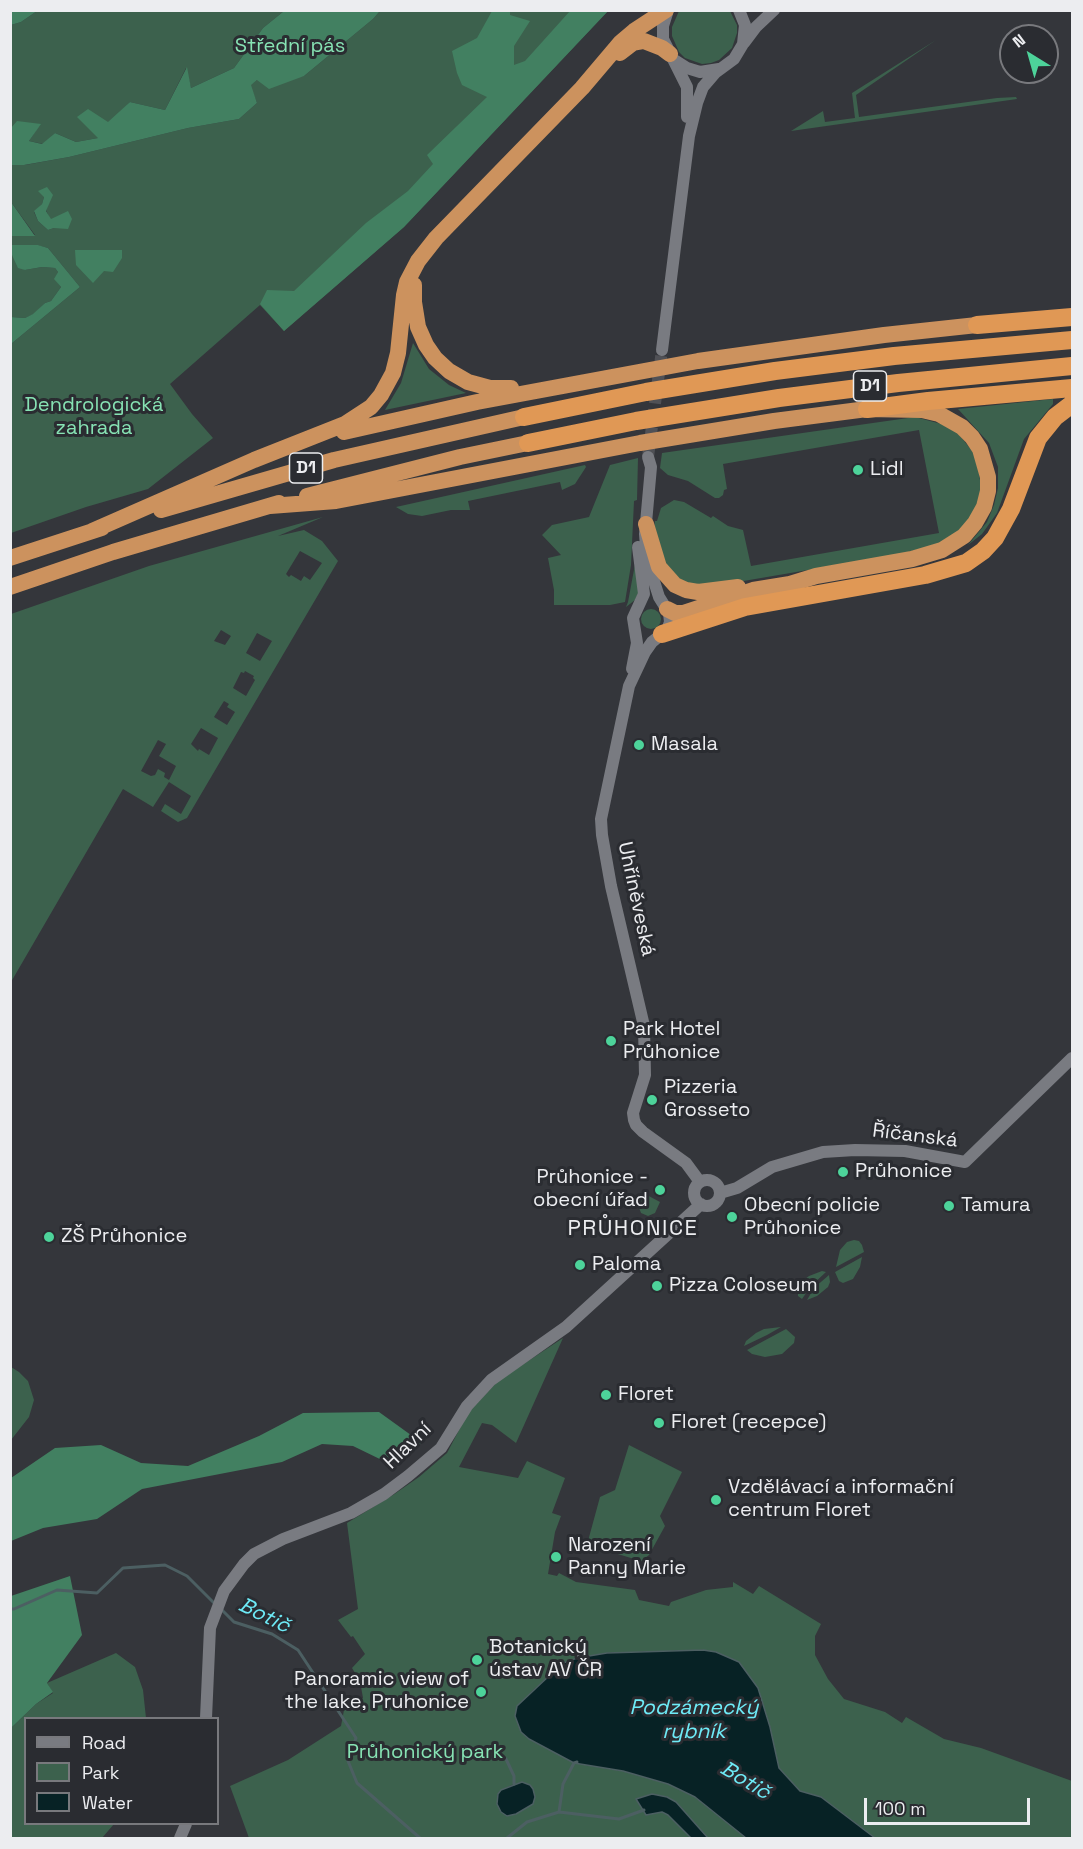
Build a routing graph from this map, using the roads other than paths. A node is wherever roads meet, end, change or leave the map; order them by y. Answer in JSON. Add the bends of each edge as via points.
{"nodes":[{"id":1,"x":667,"y":10,"type":"edge"},
{"id":2,"x":739,"y":10,"type":"edge"},
{"id":3,"x":774,"y":10,"type":"edge"},
{"id":4,"x":740,"y":49,"type":"junction"},
{"id":5,"x":671,"y":56,"type":"junction"},
{"id":6,"x":724,"y":66,"type":"junction"},
{"id":7,"x":582,"y":88,"type":"junction"},
{"id":8,"x":689,"y":136,"type":"junction"},
{"id":9,"x":429,"y":248,"type":"junction"},
{"id":10,"x":1072,"y":317,"type":"edge"},
{"id":11,"x":977,"y":325,"type":"joint"},
{"id":12,"x":1072,"y":340,"type":"edge"},
{"id":13,"x":662,"y":350,"type":"tunnel mouth"},
{"id":14,"x":1072,"y":366,"type":"edge"},
{"id":15,"x":572,"y":384,"type":"junction"},
{"id":16,"x":1072,"y":388,"type":"edge"},
{"id":17,"x":1072,"y":404,"type":"edge"},
{"id":18,"x":867,"y":409,"type":"junction"},
{"id":19,"x":524,"y":417,"type":"joint"},
{"id":20,"x":528,"y":443,"type":"joint"},
{"id":21,"x":254,"y":460,"type":"junction"},
{"id":22,"x":270,"y":506,"type":"junction"},
{"id":23,"x":646,"y":524,"type":"junction"},
{"id":24,"x":92,"y":531,"type":"junction"},
{"id":25,"x":10,"y":558,"type":"edge"},
{"id":26,"x":816,"y":576,"type":"junction"},
{"id":27,"x":10,"y":587,"type":"edge"},
{"id":28,"x":639,"y":605,"type":"junction"},
{"id":29,"x":666,"y":607,"type":"junction"},
{"id":30,"x":635,"y":627,"type":"junction"},
{"id":31,"x":661,"y":635,"type":"junction"},
{"id":32,"x":629,"y":684,"type":"junction"},
{"id":33,"x":1072,"y":1058,"type":"edge"},
{"id":34,"x":700,"y":1182,"type":"junction"},
{"id":35,"x":720,"y":1193,"type":"junction"},
{"id":36,"x":701,"y":1204,"type":"junction"},
{"id":37,"x":206,"y":1717,"type":"edge"},
{"id":38,"x":186,"y":1825,"type":"edge"},
{"id":39,"x":180,"y":1839,"type":"edge"}],
"edges":[{"from":1,"to":5,"type":"street","via":[[663,33]]},
{"from":1,"to":7,"type":"highway","via":[[627,35]]},
{"from":2,"to":4,"type":"street","via":[[745,32]]},
{"from":3,"to":4,"type":"street"},
{"from":4,"to":6,"type":"street"},
{"from":5,"to":6,"type":"street","via":[[700,72]]},
{"from":5,"to":7,"type":"highway","via":[[650,43],[633,43]]},
{"from":5,"to":8,"type":"street","via":[[687,87]]},
{"from":6,"to":8,"type":"street","via":[[699,94]]},
{"from":7,"to":9,"type":"highway"},
{"from":8,"to":13,"type":"street"},
{"from":9,"to":15,"type":"highway","via":[[415,282],[415,311],[423,339],[441,365],[468,382],[490,388]]},
{"from":9,"to":21,"type":"highway","via":[[407,282],[397,359],[377,401],[352,420]]},
{"from":10,"to":11,"type":"highway"},
{"from":11,"to":15,"type":"highway","via":[[782,348]]},
{"from":12,"to":19,"type":"highway","number":"D1","via":[[775,371]]},
{"from":14,"to":20,"type":"highway","number":"D1","via":[[779,398]]},
{"from":15,"to":21,"type":"highway","via":[[370,425]]},
{"from":16,"to":18,"type":"highway"},
{"from":17,"to":31,"type":"highway","via":[[1038,438],[1011,509],[990,545],[966,563],[937,573],[745,607]]},
{"from":18,"to":22,"type":"highway","via":[[640,443],[336,501]]},
{"from":18,"to":26,"type":"highway","via":[[922,410],[947,417],[962,427],[976,442],[985,462],[986,499],[970,530],[942,550]]},
{"from":19,"to":24,"type":"highway","number":"D1","via":[[334,460]]},
{"from":20,"to":22,"type":"highway","number":"D1","via":[[416,467]]},
{"from":21,"to":24,"type":"highway"},
{"from":22,"to":27,"type":"highway","number":"D1"},
{"from":23,"to":26,"type":"highway","via":[[659,567],[670,581],[686,590],[705,592]]},
{"from":23,"to":28,"type":"street","via":[[651,466],[648,457],[639,530],[644,594]]},
{"from":23,"to":29,"type":"street","via":[[647,559]]},
{"from":24,"to":25,"type":"highway","number":"D1"},
{"from":26,"to":29,"type":"highway","via":[[753,590],[683,613]]},
{"from":28,"to":29,"type":"street","via":[[650,601]]},
{"from":28,"to":30,"type":"street","via":[[634,614]]},
{"from":29,"to":31,"type":"street","via":[[670,622]]},
{"from":30,"to":31,"type":"street","via":[[647,637]]},
{"from":30,"to":32,"type":"street","via":[[637,643]]},
{"from":31,"to":32,"type":"street","via":[[645,652]]},
{"from":32,"to":34,"type":"street","name":"Uhříněveská","via":[[601,823],[611,886],[644,1026],[645,1075],[633,1113],[636,1125],[686,1162]]},
{"from":33,"to":35,"type":"street","name":"Říčanská","via":[[965,1162],[905,1151],[823,1152],[772,1167],[737,1188]]},
{"from":34,"to":35,"type":"street","via":[[714,1182]]},
{"from":34,"to":36,"type":"street","via":[[694,1194]]},
{"from":35,"to":36,"type":"street","via":[[714,1203]]},
{"from":36,"to":37,"type":"street","name":"Hlavní","via":[[566,1327],[491,1380],[467,1406],[441,1448],[408,1476],[351,1514],[268,1546],[244,1564],[224,1591],[212,1618],[207,1648]]},
{"from":38,"to":39,"type":"street"}]}
